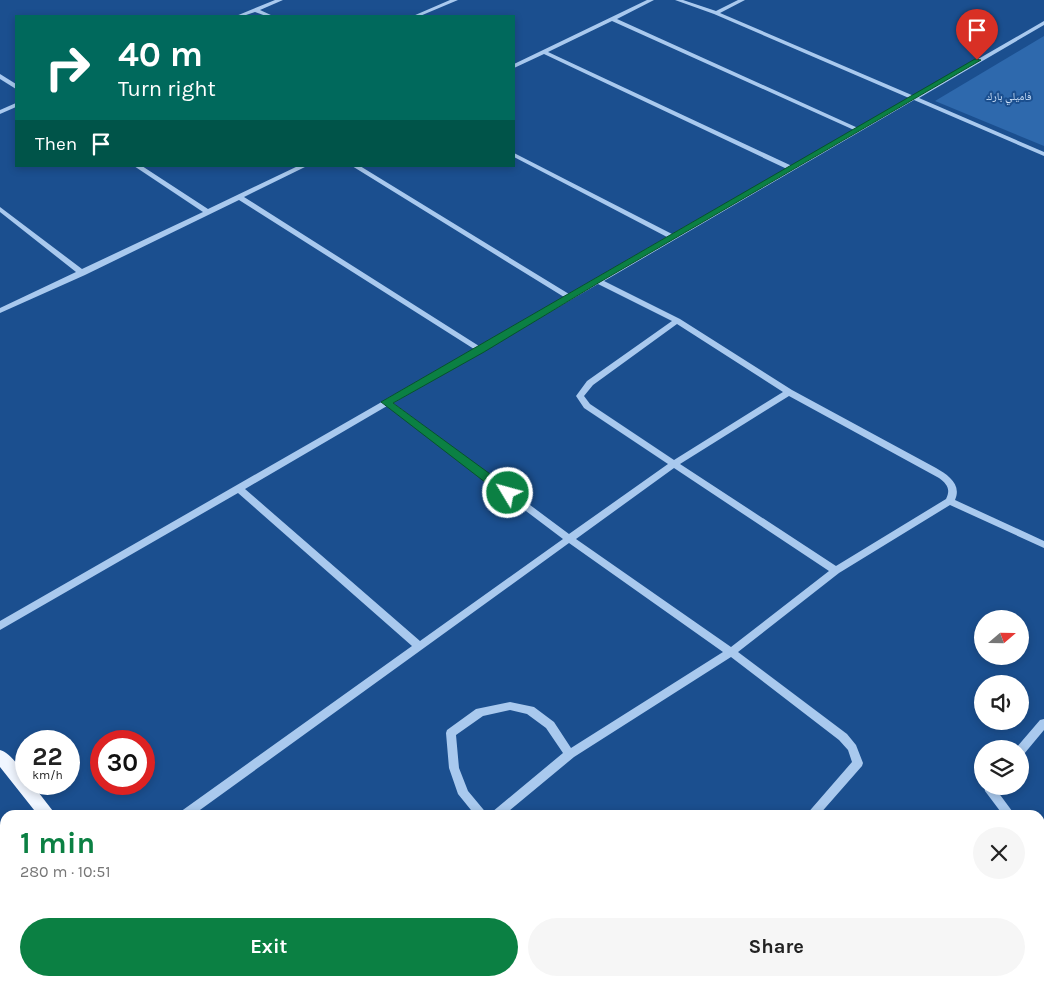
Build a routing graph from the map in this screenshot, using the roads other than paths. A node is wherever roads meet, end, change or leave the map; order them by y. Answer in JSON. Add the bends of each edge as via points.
{"nodes":[{"id":1,"x":280,"y":0,"type":"edge"},
{"id":2,"x":455,"y":0,"type":"edge"},
{"id":3,"x":651,"y":0,"type":"edge"},
{"id":4,"x":678,"y":0,"type":"edge"},
{"id":5,"x":742,"y":0,"type":"edge"},
{"id":6,"x":256,"y":10,"type":"junction"},
{"id":7,"x":716,"y":13,"type":"junction"},
{"id":8,"x":242,"y":15,"type":"edge"},
{"id":9,"x":268,"y":15,"type":"edge"},
{"id":10,"x":418,"y":15,"type":"edge"},
{"id":11,"x":613,"y":19,"type":"junction"},
{"id":12,"x":1044,"y":23,"type":"edge"},
{"id":13,"x":544,"y":52,"type":"junction"},
{"id":14,"x":515,"y":66,"type":"edge"},
{"id":15,"x":0,"y":76,"type":"edge"},
{"id":16,"x":15,"y":86,"type":"edge"},
{"id":17,"x":911,"y":98,"type":"junction"},
{"id":18,"x":15,"y":105,"type":"edge"},
{"id":19,"x":0,"y":112,"type":"edge"},
{"id":20,"x":858,"y":130,"type":"junction"},
{"id":21,"x":1044,"y":154,"type":"edge"},
{"id":22,"x":515,"y":156,"type":"edge"},
{"id":23,"x":139,"y":167,"type":"edge"},
{"id":24,"x":302,"y":167,"type":"edge"},
{"id":25,"x":357,"y":167,"type":"edge"},
{"id":26,"x":791,"y":168,"type":"junction"},
{"id":27,"x":239,"y":197,"type":"junction"},
{"id":28,"x":0,"y":209,"type":"edge"},
{"id":29,"x":208,"y":212,"type":"junction"},
{"id":30,"x":672,"y":237,"type":"junction"},
{"id":31,"x":82,"y":273,"type":"junction"},
{"id":32,"x":597,"y":280,"type":"junction"},
{"id":33,"x":569,"y":297,"type":"junction"},
{"id":34,"x":0,"y":311,"type":"edge"},
{"id":35,"x":677,"y":320,"type":"junction"},
{"id":36,"x":481,"y":350,"type":"junction"},
{"id":37,"x":789,"y":392,"type":"junction"},
{"id":38,"x":386,"y":402,"type":"junction"},
{"id":39,"x":675,"y":463,"type":"junction"},
{"id":40,"x":238,"y":488,"type":"junction"},
{"id":41,"x":950,"y":501,"type":"junction"},
{"id":42,"x":568,"y":538,"type":"junction"},
{"id":43,"x":1044,"y":545,"type":"edge"},
{"id":44,"x":836,"y":571,"type":"junction"},
{"id":45,"x":0,"y":626,"type":"edge"},
{"id":46,"x":420,"y":647,"type":"junction"},
{"id":47,"x":730,"y":652,"type":"junction"},
{"id":48,"x":1044,"y":723,"type":"edge"},
{"id":49,"x":1029,"y":740,"type":"edge"},
{"id":50,"x":570,"y":754,"type":"junction"},
{"id":51,"x":0,"y":756,"type":"edge"},
{"id":52,"x":995,"y":795,"type":"edge"},
{"id":53,"x":44,"y":810,"type":"edge"},
{"id":54,"x":191,"y":810,"type":"edge"},
{"id":55,"x":477,"y":810,"type":"edge"},
{"id":56,"x":502,"y":810,"type":"edge"},
{"id":57,"x":816,"y":810,"type":"edge"},
{"id":58,"x":1005,"y":810,"type":"edge"}],
"edges":[{"from":1,"to":6,"type":"street"},
{"from":2,"to":10,"type":"street"},
{"from":3,"to":11,"type":"street"},
{"from":4,"to":7,"type":"street"},
{"from":5,"to":7,"type":"street"},
{"from":6,"to":8,"type":"street"},
{"from":6,"to":9,"type":"street"},
{"from":7,"to":17,"type":"street"},
{"from":11,"to":13,"type":"street"},
{"from":11,"to":20,"type":"street"},
{"from":12,"to":17,"type":"street"},
{"from":13,"to":14,"type":"street"},
{"from":13,"to":26,"type":"street"},
{"from":15,"to":16,"type":"street"},
{"from":17,"to":20,"type":"street"},
{"from":17,"to":21,"type":"street"},
{"from":18,"to":19,"type":"street"},
{"from":20,"to":26,"type":"street"},
{"from":22,"to":30,"type":"street"},
{"from":23,"to":29,"type":"street"},
{"from":24,"to":27,"type":"street"},
{"from":25,"to":33,"type":"street"},
{"from":26,"to":30,"type":"street"},
{"from":27,"to":29,"type":"street"},
{"from":27,"to":36,"type":"street"},
{"from":28,"to":31,"type":"street"},
{"from":29,"to":31,"type":"street"},
{"from":30,"to":32,"type":"street"},
{"from":31,"to":34,"type":"street"},
{"from":32,"to":33,"type":"street"},
{"from":32,"to":35,"type":"street"},
{"from":33,"to":36,"type":"street"},
{"from":35,"to":37,"type":"street"},
{"from":35,"to":39,"type":"street","via":[[590,382],[580,396],[587,406]]},
{"from":36,"to":38,"type":"street"},
{"from":37,"to":39,"type":"street"},
{"from":37,"to":41,"type":"street","via":[[945,478],[953,487]]},
{"from":38,"to":40,"type":"street"},
{"from":38,"to":42,"type":"street"},
{"from":39,"to":42,"type":"street"},
{"from":39,"to":44,"type":"street"},
{"from":40,"to":45,"type":"street"},
{"from":40,"to":46,"type":"street"},
{"from":41,"to":43,"type":"street"},
{"from":41,"to":44,"type":"street"},
{"from":42,"to":46,"type":"street"},
{"from":42,"to":47,"type":"street"},
{"from":44,"to":47,"type":"street"},
{"from":46,"to":54,"type":"street"},
{"from":47,"to":50,"type":"street"},
{"from":47,"to":57,"type":"street","via":[[843,737],[852,748],[858,763]]},
{"from":48,"to":49,"type":"street"},
{"from":50,"to":55,"type":"street","via":[[550,725],[530,710],[510,706],[480,712],[451,734],[454,768],[463,794]]},
{"from":50,"to":56,"type":"street"},
{"from":51,"to":53,"type":"main road"},
{"from":52,"to":58,"type":"street"}]}
